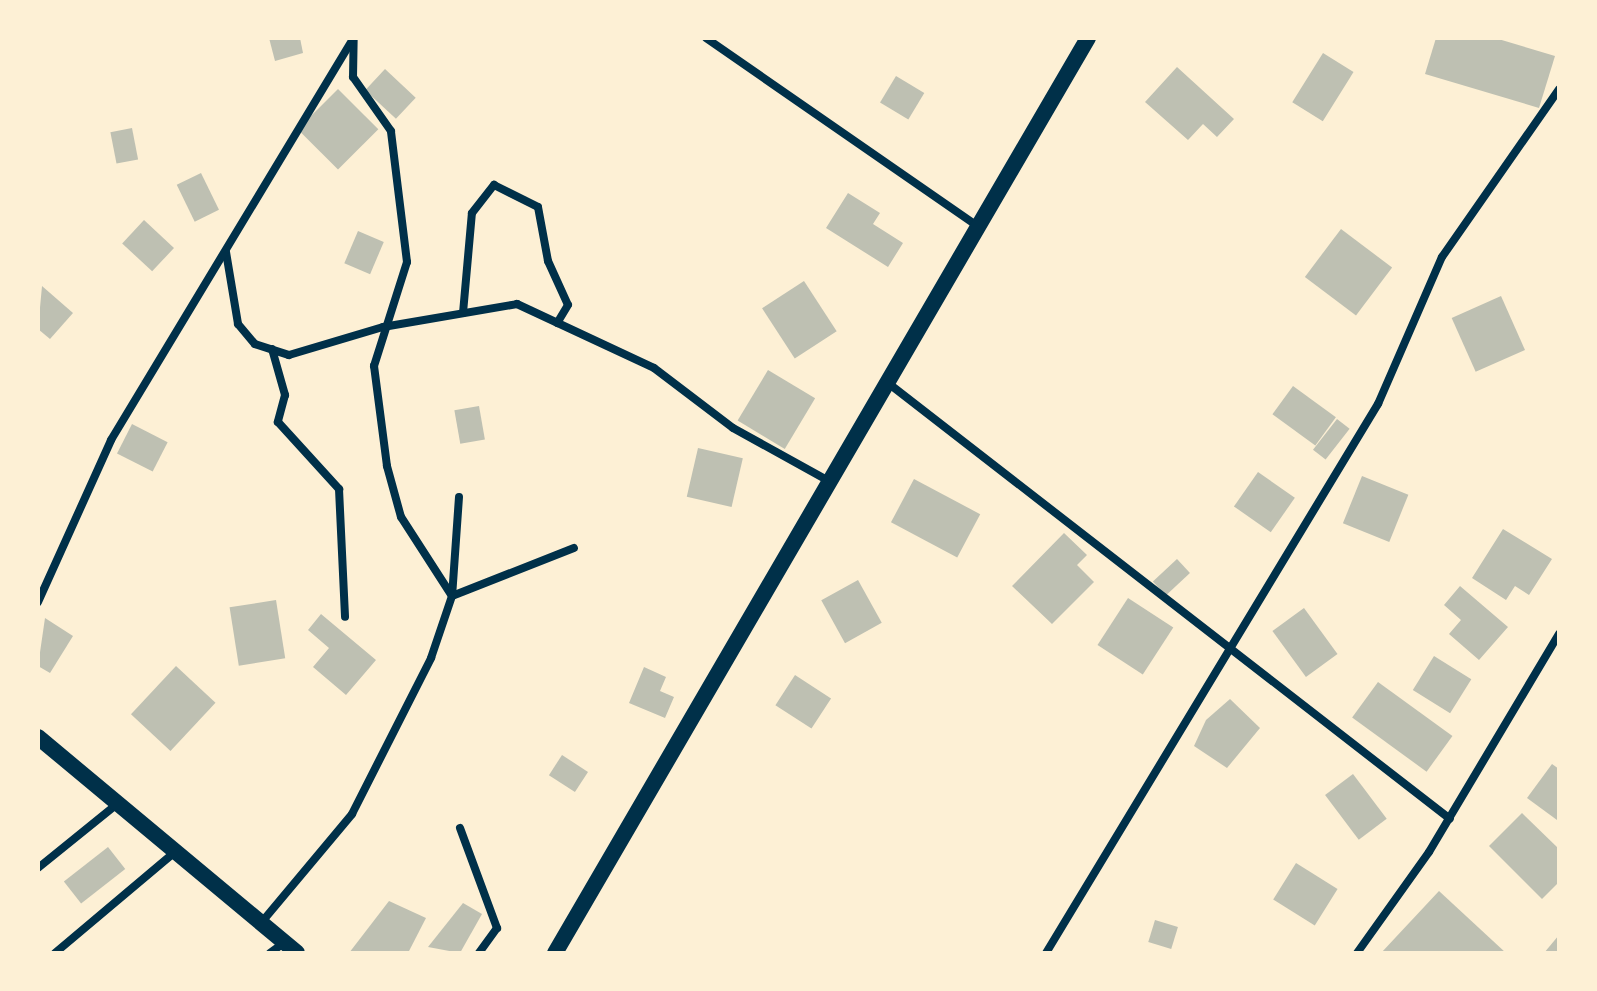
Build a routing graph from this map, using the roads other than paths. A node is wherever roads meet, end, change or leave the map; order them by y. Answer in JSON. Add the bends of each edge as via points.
{"nodes":[{"id":1,"x":354,"y":38,"type":"edge"},
{"id":2,"x":706,"y":38,"type":"edge"},
{"id":3,"x":1088,"y":38,"type":"edge"},
{"id":4,"x":1559,"y":89,"type":"edge"},
{"id":5,"x":978,"y":226,"type":"junction"},
{"id":6,"x":226,"y":252,"type":"junction"},
{"id":7,"x":463,"y":313,"type":"junction"},
{"id":8,"x":557,"y":323,"type":"junction"},
{"id":9,"x":383,"y":327,"type":"junction"},
{"id":10,"x":272,"y":349,"type":"junction"},
{"id":11,"x":887,"y":382,"type":"junction"},
{"id":12,"x":829,"y":481,"type":"junction"},
{"id":13,"x":459,"y":497,"type":"dead end"},
{"id":14,"x":574,"y":548,"type":"dead end"},
{"id":15,"x":452,"y":596,"type":"junction"},
{"id":16,"x":38,"y":602,"type":"edge"},
{"id":17,"x":345,"y":617,"type":"dead end"},
{"id":18,"x":1559,"y":634,"type":"edge"},
{"id":19,"x":1234,"y":650,"type":"junction"},
{"id":20,"x":38,"y":737,"type":"edge"},
{"id":21,"x":118,"y":804,"type":"junction"},
{"id":22,"x":1450,"y":819,"type":"junction"},
{"id":23,"x":460,"y":828,"type":"dead end"},
{"id":24,"x":175,"y":852,"type":"junction"},
{"id":25,"x":38,"y":868,"type":"edge"},
{"id":26,"x":261,"y":923,"type":"junction"},
{"id":27,"x":291,"y":948,"type":"edge"},
{"id":28,"x":55,"y":953,"type":"edge"},
{"id":29,"x":270,"y":953,"type":"edge"},
{"id":30,"x":479,"y":953,"type":"edge"},
{"id":31,"x":555,"y":953,"type":"edge"},
{"id":32,"x":1046,"y":953,"type":"edge"},
{"id":33,"x":1357,"y":953,"type":"edge"}],
"edges":[{"from":1,"to":6,"type":"street"},
{"from":1,"to":9,"type":"street","via":[[353,77],[391,131],[402,193],[407,262]]},
{"from":2,"to":5,"type":"street"},
{"from":3,"to":5,"type":"main road"},
{"from":4,"to":19,"type":"street","via":[[1442,257],[1378,404]]},
{"from":5,"to":11,"type":"main road"},
{"from":6,"to":10,"type":"street","via":[[238,324]]},
{"from":6,"to":16,"type":"street","via":[[111,440]]},
{"from":7,"to":8,"type":"street","via":[[517,304]]},
{"from":7,"to":8,"type":"street","via":[[472,213],[494,185],[538,207],[548,261],[568,305]]},
{"from":7,"to":9,"type":"street"},
{"from":8,"to":12,"type":"street","via":[[654,368],[733,428]]},
{"from":9,"to":10,"type":"street","via":[[289,355]]},
{"from":9,"to":15,"type":"street","via":[[374,366],[387,466],[401,517]]},
{"from":10,"to":17,"type":"street","via":[[285,395],[278,422],[339,489]]},
{"from":11,"to":12,"type":"main road"},
{"from":11,"to":19,"type":"street"},
{"from":12,"to":31,"type":"main road"},
{"from":13,"to":15,"type":"street"},
{"from":14,"to":15,"type":"street"},
{"from":15,"to":26,"type":"street","via":[[431,658],[352,814]]},
{"from":18,"to":22,"type":"street"},
{"from":19,"to":22,"type":"street"},
{"from":19,"to":32,"type":"street"},
{"from":20,"to":21,"type":"main road"},
{"from":21,"to":24,"type":"main road"},
{"from":21,"to":25,"type":"street"},
{"from":22,"to":33,"type":"street"},
{"from":23,"to":30,"type":"street","via":[[497,928]]},
{"from":24,"to":26,"type":"main road"},
{"from":24,"to":28,"type":"street"},
{"from":26,"to":27,"type":"main road"},
{"from":27,"to":29,"type":"street"}]}
